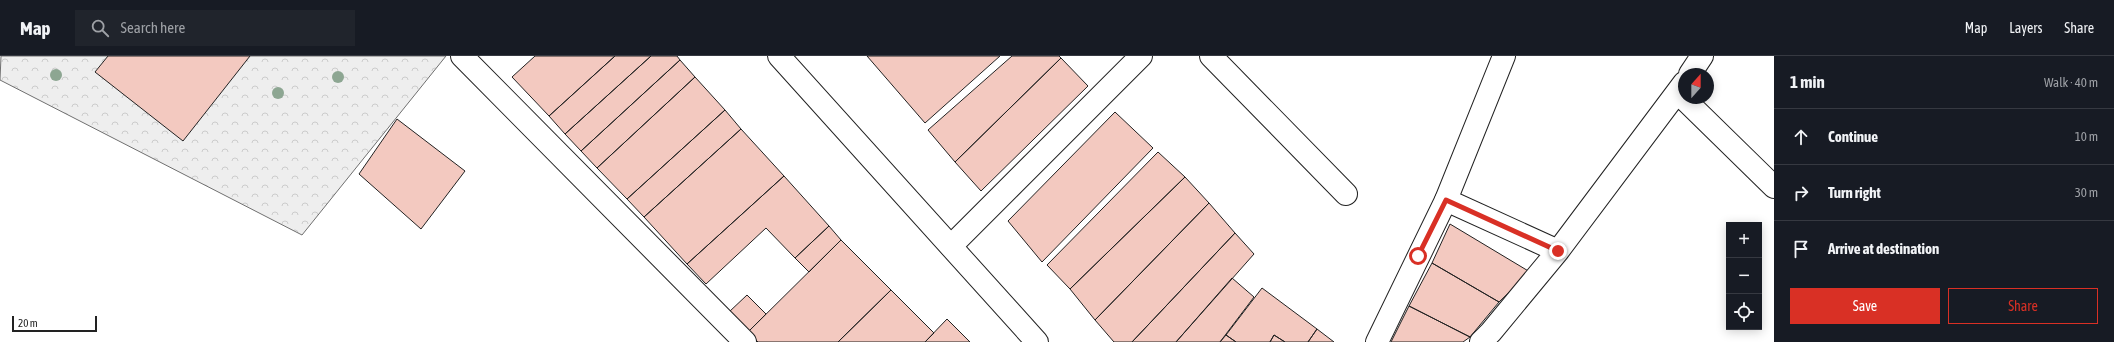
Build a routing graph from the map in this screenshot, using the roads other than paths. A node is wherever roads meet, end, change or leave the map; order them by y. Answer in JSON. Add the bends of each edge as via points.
{"nodes":[{"id":1,"x":462,"y":56,"type":"edge"},
{"id":2,"x":779,"y":56,"type":"edge"},
{"id":3,"x":1141,"y":56,"type":"edge"},
{"id":4,"x":1210,"y":56,"type":"edge"},
{"id":5,"x":1504,"y":56,"type":"edge"},
{"id":6,"x":1702,"y":56,"type":"edge"},
{"id":7,"x":1694,"y":68,"type":"edge"},
{"id":8,"x":1678,"y":92,"type":"edge"},
{"id":9,"x":1696,"y":104,"type":"edge"},
{"id":10,"x":1774,"y":187,"type":"edge"},
{"id":11,"x":1346,"y":194,"type":"dead end"},
{"id":12,"x":1446,"y":200,"type":"junction"},
{"id":13,"x":952,"y":246,"type":"junction"},
{"id":14,"x":1558,"y":251,"type":"junction"},
{"id":15,"x":745,"y":342,"type":"edge"},
{"id":16,"x":1037,"y":342,"type":"edge"},
{"id":17,"x":1377,"y":342,"type":"edge"},
{"id":18,"x":1481,"y":342,"type":"edge"}],
"edges":[{"from":1,"to":15,"type":"street"},
{"from":2,"to":13,"type":"street"},
{"from":3,"to":13,"type":"street"},
{"from":4,"to":11,"type":"street"},
{"from":5,"to":12,"type":"street"},
{"from":6,"to":7,"type":"street"},
{"from":8,"to":14,"type":"street"},
{"from":9,"to":10,"type":"street"},
{"from":12,"to":14,"type":"street"},
{"from":12,"to":17,"type":"street"},
{"from":13,"to":16,"type":"street"},
{"from":14,"to":18,"type":"street"}]}
